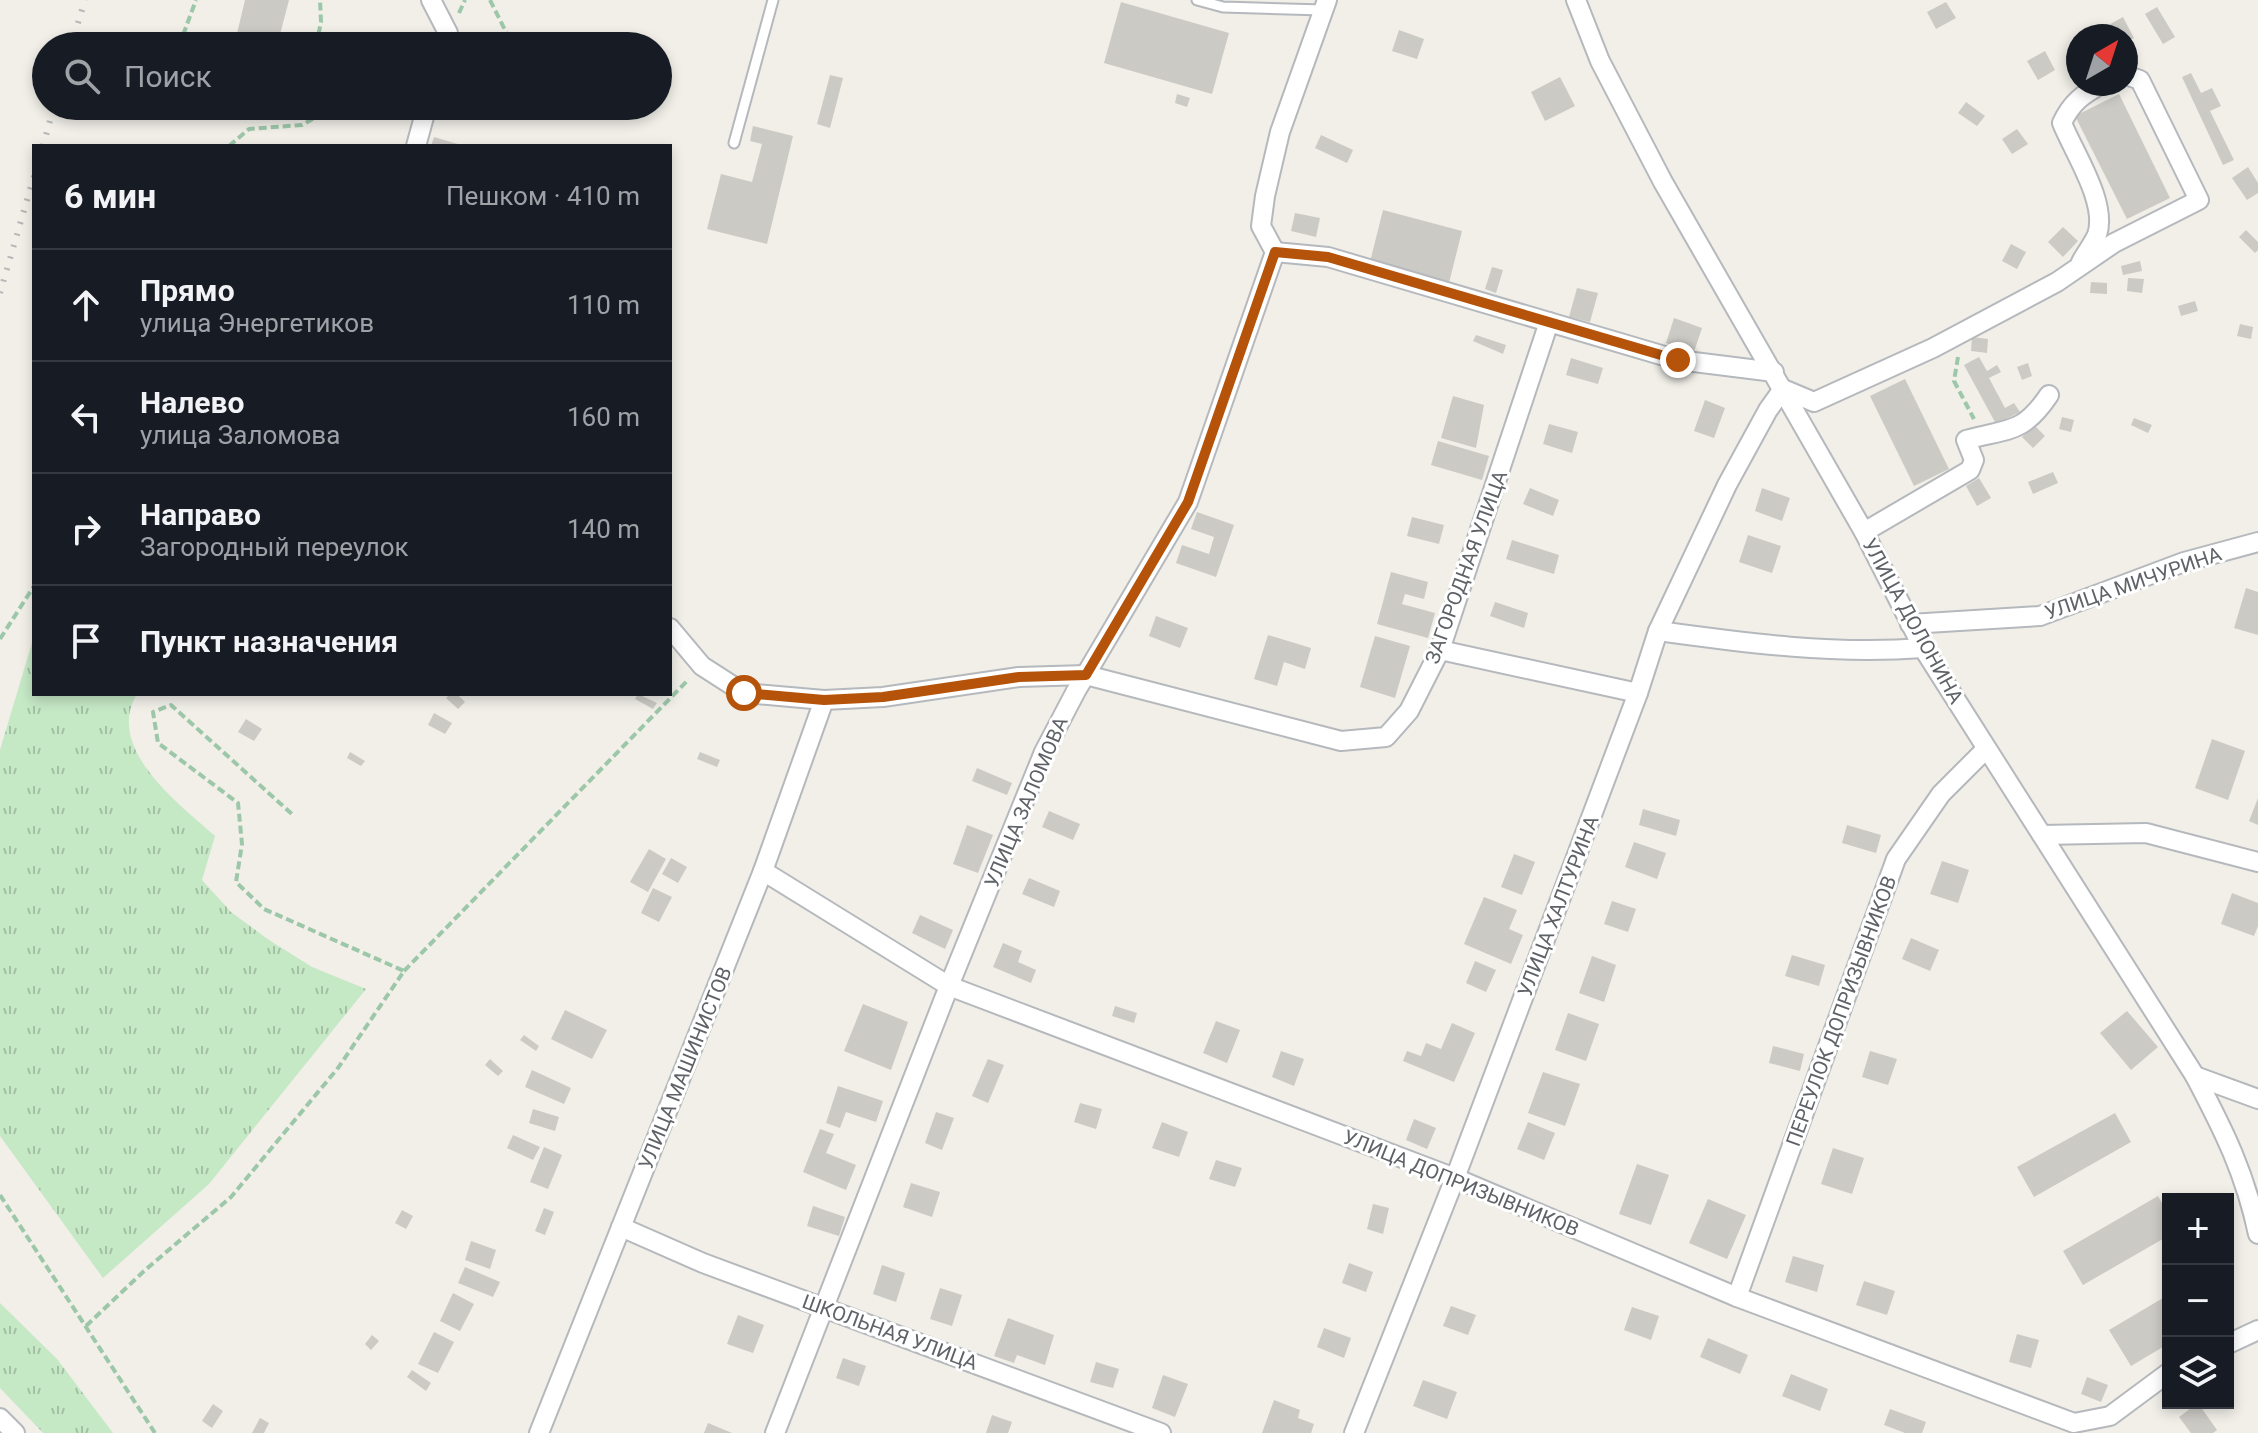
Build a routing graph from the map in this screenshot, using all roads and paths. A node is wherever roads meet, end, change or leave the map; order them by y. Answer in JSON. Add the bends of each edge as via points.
{"nodes":[{"id":1,"x":196,"y":0,"type":"edge"},
{"id":2,"x":320,"y":0,"type":"edge"},
{"id":3,"x":431,"y":0,"type":"edge"},
{"id":4,"x":490,"y":0,"type":"edge"},
{"id":5,"x":773,"y":0,"type":"edge"},
{"id":6,"x":1197,"y":0,"type":"edge"},
{"id":7,"x":1576,"y":0,"type":"edge"},
{"id":8,"x":1325,"y":5,"type":"edge"},
{"id":9,"x":184,"y":32,"type":"edge"},
{"id":10,"x":319,"y":32,"type":"edge"},
{"id":11,"x":447,"y":32,"type":"edge"},
{"id":12,"x":506,"y":32,"type":"edge"},
{"id":13,"x":2138,"y":79,"type":"edge"},
{"id":14,"x":2082,"y":96,"type":"edge"},
{"id":15,"x":311,"y":120,"type":"edge"},
{"id":16,"x":423,"y":120,"type":"edge"},
{"id":17,"x":734,"y":143,"type":"dead end"},
{"id":18,"x":231,"y":144,"type":"edge"},
{"id":19,"x":417,"y":144,"type":"edge"},
{"id":20,"x":1275,"y":252,"type":"junction"},
{"id":21,"x":2078,"y":268,"type":"junction"},
{"id":22,"x":1549,"y":322,"type":"junction"},
{"id":23,"x":1968,"y":329,"type":"junction"},
{"id":24,"x":1774,"y":372,"type":"junction"},
{"id":25,"x":1783,"y":389,"type":"junction"},
{"id":26,"x":2049,"y":395,"type":"dead end"},
{"id":27,"x":1983,"y":435,"type":"junction"},
{"id":28,"x":1864,"y":532,"type":"junction"},
{"id":29,"x":2258,"y":542,"type":"edge"},
{"id":30,"x":32,"y":589,"type":"edge"},
{"id":31,"x":1910,"y":624,"type":"junction"},
{"id":32,"x":672,"y":630,"type":"edge"},
{"id":33,"x":1658,"y":631,"type":"junction"},
{"id":34,"x":0,"y":639,"type":"edge"},
{"id":35,"x":1923,"y":648,"type":"junction"},
{"id":36,"x":1440,"y":650,"type":"junction"},
{"id":37,"x":702,"y":666,"type":"junction"},
{"id":38,"x":1086,"y":675,"type":"junction"},
{"id":39,"x":1638,"y":693,"type":"junction"},
{"id":40,"x":824,"y":700,"type":"junction"},
{"id":41,"x":1986,"y":749,"type":"junction"},
{"id":42,"x":293,"y":815,"type":"dead end"},
{"id":43,"x":2042,"y":835,"type":"junction"},
{"id":44,"x":2258,"y":862,"type":"edge"},
{"id":45,"x":763,"y":871,"type":"junction"},
{"id":46,"x":404,"y":971,"type":"junction"},
{"id":47,"x":949,"y":986,"type":"junction"},
{"id":48,"x":2195,"y":1076,"type":"junction"},
{"id":49,"x":2258,"y":1099,"type":"edge"},
{"id":50,"x":1455,"y":1178,"type":"junction"},
{"id":51,"x":0,"y":1195,"type":"edge"},
{"id":52,"x":621,"y":1227,"type":"junction"},
{"id":53,"x":2258,"y":1234,"type":"edge"},
{"id":54,"x":1737,"y":1297,"type":"junction"},
{"id":55,"x":826,"y":1308,"type":"junction"},
{"id":56,"x":86,"y":1326,"type":"junction"},
{"id":57,"x":2258,"y":1330,"type":"edge"},
{"id":58,"x":2234,"y":1341,"type":"edge"},
{"id":59,"x":2162,"y":1379,"type":"edge"},
{"id":60,"x":0,"y":1418,"type":"edge"},
{"id":61,"x":2112,"y":1425,"type":"edge"},
{"id":62,"x":15,"y":1433,"type":"edge"},
{"id":63,"x":155,"y":1433,"type":"edge"},
{"id":64,"x":539,"y":1433,"type":"edge"},
{"id":65,"x":775,"y":1433,"type":"edge"},
{"id":66,"x":1161,"y":1433,"type":"edge"},
{"id":67,"x":1354,"y":1433,"type":"edge"}],
"edges":[{"from":1,"to":9,"type":"path"},
{"from":2,"to":10,"type":"path"},
{"from":3,"to":11,"type":"street"},
{"from":4,"to":12,"type":"path"},
{"from":5,"to":17,"type":"lane"},
{"from":6,"to":8,"type":"lane","via":[[1223,7]]},
{"from":7,"to":24,"type":"street","name":"УЛИЦА ДОЛОНИНА","via":[[1600,61],[1663,182]]},
{"from":8,"to":20,"type":"street","via":[[1280,132],[1265,196],[1261,226]]},
{"from":13,"to":21,"type":"street","via":[[2199,200],[2114,243]]},
{"from":14,"to":21,"type":"street","via":[[2062,123],[2093,189],[2098,233]]},
{"from":15,"to":18,"type":"path","via":[[249,129]]},
{"from":16,"to":19,"type":"street"},
{"from":20,"to":22,"type":"street","via":[[1328,257]]},
{"from":20,"to":38,"type":"street","name":"УЛИЦА ЗАЛОМОВА","via":[[1188,502]]},
{"from":21,"to":23,"type":"street"},
{"from":22,"to":24,"type":"street","via":[[1678,360]]},
{"from":22,"to":36,"type":"street","name":"ЗАГОРОДНАЯ УЛИЦА"},
{"from":23,"to":25,"type":"street","via":[[1814,402]]},
{"from":23,"to":27,"type":"path","via":[[1954,381]]},
{"from":24,"to":25,"type":"street","name":"УЛИЦА ДОЛОНИНА"},
{"from":25,"to":28,"type":"street","name":"УЛИЦА ДОЛОНИНА"},
{"from":25,"to":33,"type":"street","name":"УЛИЦА ХАЛТУРИНА","via":[[1727,485]]},
{"from":26,"to":27,"type":"street","via":[[2016,430]]},
{"from":27,"to":28,"type":"street","via":[[1966,440],[1974,460],[1970,470]]},
{"from":28,"to":31,"type":"street","name":"УЛИЦА ДОЛОНИНА"},
{"from":29,"to":31,"type":"street","name":"УЛИЦА МИЧУРИНА","via":[[2184,562],[2040,616]]},
{"from":30,"to":34,"type":"path"},
{"from":31,"to":35,"type":"street","name":"УЛИЦА ДОЛОНИНА"},
{"from":32,"to":37,"type":"street"},
{"from":33,"to":35,"type":"street","via":[[1819,649]]},
{"from":33,"to":39,"type":"street","name":"УЛИЦА ХАЛТУРИНА"},
{"from":35,"to":41,"type":"street","name":"УЛИЦА ДОЛОНИНА"},
{"from":36,"to":38,"type":"street","name":"ЗАГОРОДНАЯ УЛИЦА","via":[[1409,711],[1386,737],[1341,741]]},
{"from":36,"to":39,"type":"street"},
{"from":37,"to":40,"type":"street","via":[[744,693]]},
{"from":37,"to":46,"type":"path"},
{"from":38,"to":40,"type":"street","via":[[1019,677]]},
{"from":38,"to":47,"type":"street","name":"УЛИЦА ЗАЛОМОВА","via":[[1044,752]]},
{"from":39,"to":50,"type":"street","name":"УЛИЦА ХАЛТУРИНА"},
{"from":40,"to":45,"type":"street","name":"УЛИЦА МАШИНИСТОВ"},
{"from":41,"to":43,"type":"street","name":"УЛИЦА ДОЛОНИНА"},
{"from":41,"to":54,"type":"street","name":"ПЕРЕУЛОК ДОПРИЗЫВНИКОВ","via":[[1941,794],[1896,859]]},
{"from":42,"to":46,"type":"path","via":[[171,705],[153,712],[158,743],[238,803],[242,844],[236,882],[264,909]]},
{"from":43,"to":44,"type":"street","via":[[2146,833]]},
{"from":43,"to":48,"type":"street","name":"УЛИЦА ДОЛОНИНА"},
{"from":45,"to":47,"type":"street","name":"УЛИЦА ДОПРИЗЫВНИКОВ"},
{"from":45,"to":52,"type":"street","name":"УЛИЦА МАШИНИСТОВ"},
{"from":46,"to":56,"type":"path","via":[[338,1068],[231,1197]]},
{"from":47,"to":50,"type":"street","name":"УЛИЦА ДОПРИЗЫВНИКОВ"},
{"from":47,"to":55,"type":"street","name":"УЛИЦА ЗАЛОМОВА"},
{"from":48,"to":49,"type":"street"},
{"from":48,"to":53,"type":"street","name":"УЛИЦА ДОЛОНИНА","via":[[2228,1138]]},
{"from":50,"to":54,"type":"street","name":"УЛИЦА ДОПРИЗЫВНИКОВ"},
{"from":50,"to":67,"type":"street","name":"УЛИЦА ХАЛТУРИНА"},
{"from":51,"to":56,"type":"path"},
{"from":52,"to":55,"type":"street","name":"ШКОЛЬНАЯ УЛИЦА"},
{"from":52,"to":64,"type":"street","name":"УЛИЦА МАШИНИСТОВ"},
{"from":54,"to":61,"type":"street","name":"УЛИЦА ДОПРИЗЫВНИКОВ","via":[[2074,1423]]},
{"from":55,"to":65,"type":"street","name":"УЛИЦА ЗАЛОМОВА"},
{"from":55,"to":66,"type":"street","name":"ШКОЛЬНАЯ УЛИЦА"},
{"from":56,"to":63,"type":"path"},
{"from":57,"to":58,"type":"street"},
{"from":59,"to":61,"type":"street","name":"УЛИЦА ДОПРИЗЫВНИКОВ"},
{"from":60,"to":62,"type":"street"}]}
